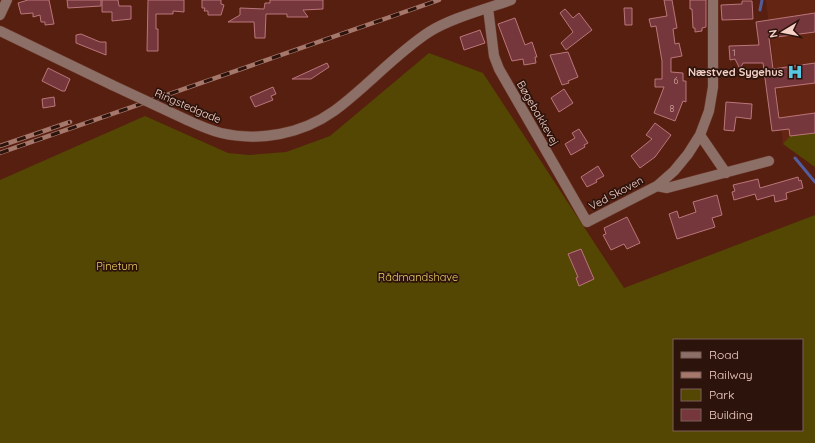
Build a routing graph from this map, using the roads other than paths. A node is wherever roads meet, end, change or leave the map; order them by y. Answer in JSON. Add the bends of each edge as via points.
{"nodes":[{"id":1,"x":6,"y":0,"type":"edge"},
{"id":2,"x":511,"y":0,"type":"edge"},
{"id":3,"x":713,"y":0,"type":"edge"},
{"id":4,"x":488,"y":8,"type":"junction"},
{"id":5,"x":0,"y":15,"type":"edge"},
{"id":6,"x":0,"y":31,"type":"edge"},
{"id":7,"x":700,"y":135,"type":"junction"},
{"id":8,"x":769,"y":161,"type":"dead end"},
{"id":9,"x":726,"y":173,"type":"junction"},
{"id":10,"x":657,"y":186,"type":"junction"},
{"id":11,"x":587,"y":222,"type":"joint"}],
"edges":[{"from":1,"to":5,"type":"street"},
{"from":2,"to":4,"type":"street","name":"Ringstedgade"},
{"from":3,"to":7,"type":"street","name":"Ved Skoven","via":[[713,87],[709,111]]},
{"from":4,"to":6,"type":"street","name":"Ringstedgade","bridge":true,"via":[[431,31],[334,111],[306,127],[280,134],[257,136],[221,133],[187,120]]},
{"from":4,"to":11,"type":"street","name":"Bøgebakkevej","via":[[494,56],[499,69]]},
{"from":7,"to":9,"type":"street"},
{"from":7,"to":10,"type":"street","name":"Ved Skoven","via":[[674,171]]},
{"from":8,"to":9,"type":"street","name":"Ved Skoven"},
{"from":9,"to":10,"type":"street","name":"Ved Skoven","via":[[668,188]]},
{"from":10,"to":11,"type":"street","name":"Ved Skoven"}]}
